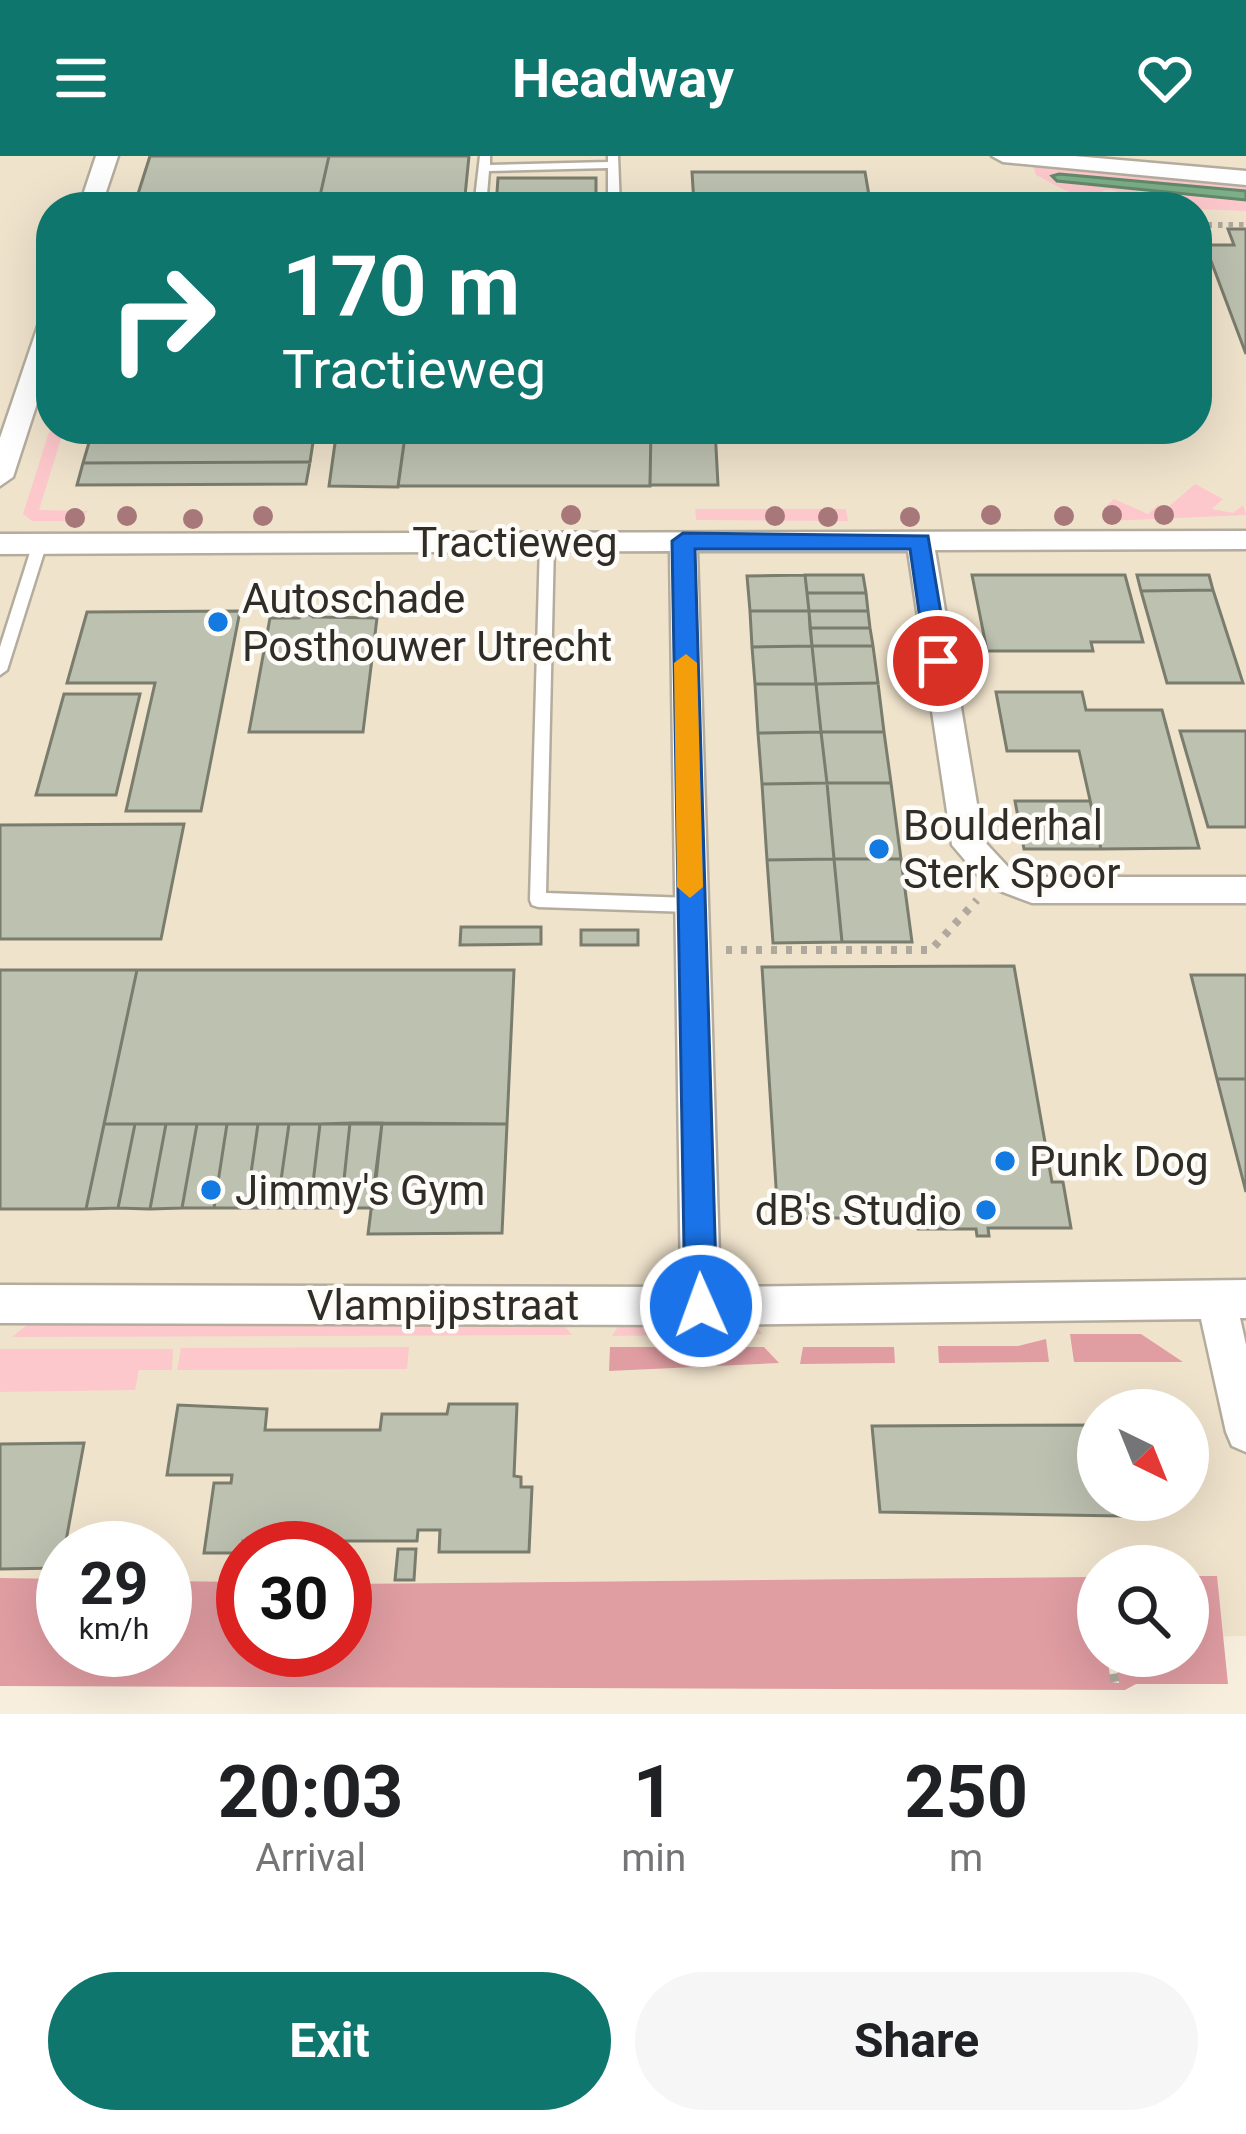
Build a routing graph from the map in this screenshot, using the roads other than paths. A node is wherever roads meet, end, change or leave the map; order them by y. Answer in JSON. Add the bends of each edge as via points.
{"nodes":[{"id":1,"x":107,"y":156,"type":"edge"},
{"id":2,"x":1003,"y":156,"type":"edge"},
{"id":3,"x":613,"y":160,"type":"edge"},
{"id":4,"x":484,"y":162,"type":"edge"},
{"id":5,"x":1246,"y":178,"type":"edge"},
{"id":6,"x":95,"y":192,"type":"edge"},
{"id":7,"x":481,"y":192,"type":"edge"},
{"id":8,"x":614,"y":192,"type":"edge"},
{"id":9,"x":36,"y":368,"type":"edge"},
{"id":10,"x":0,"y":477,"type":"edge"},
{"id":11,"x":1246,"y":540,"type":"edge"},
{"id":12,"x":683,"y":541,"type":"junction"},
{"id":13,"x":920,"y":541,"type":"junction"},
{"id":14,"x":547,"y":542,"type":"junction"},
{"id":15,"x":40,"y":543,"type":"junction"},
{"id":16,"x":0,"y":544,"type":"edge"},
{"id":17,"x":0,"y":670,"type":"edge"},
{"id":18,"x":1246,"y":890,"type":"edge"},
{"id":19,"x":690,"y":905,"type":"junction"},
{"id":20,"x":1231,"y":1299,"type":"edge"},
{"id":21,"x":0,"y":1304,"type":"edge"},
{"id":22,"x":701,"y":1306,"type":"junction"},
{"id":23,"x":1246,"y":1432,"type":"edge"}],
"edges":[{"from":1,"to":6,"type":"street"},
{"from":2,"to":5,"type":"street"},
{"from":3,"to":4,"type":"lane"},
{"from":3,"to":8,"type":"lane"},
{"from":4,"to":7,"type":"lane"},
{"from":9,"to":10,"type":"street"},
{"from":11,"to":13,"type":"street","name":"Tractieweg"},
{"from":12,"to":13,"type":"street","name":"Tractieweg"},
{"from":12,"to":14,"type":"street","name":"Tractieweg"},
{"from":12,"to":19,"type":"street"},
{"from":13,"to":18,"type":"street","via":[[968,845],[998,877],[1032,890]]},
{"from":14,"to":15,"type":"street","name":"Tractieweg"},
{"from":14,"to":19,"type":"lane","via":[[538,900]]},
{"from":15,"to":16,"type":"street","name":"Tractieweg"},
{"from":15,"to":17,"type":"lane"},
{"from":19,"to":22,"type":"street"},
{"from":20,"to":22,"type":"street","name":"Vlampijpstraat"},
{"from":20,"to":23,"type":"street"},
{"from":21,"to":22,"type":"street","name":"Vlampijpstraat"}]}
